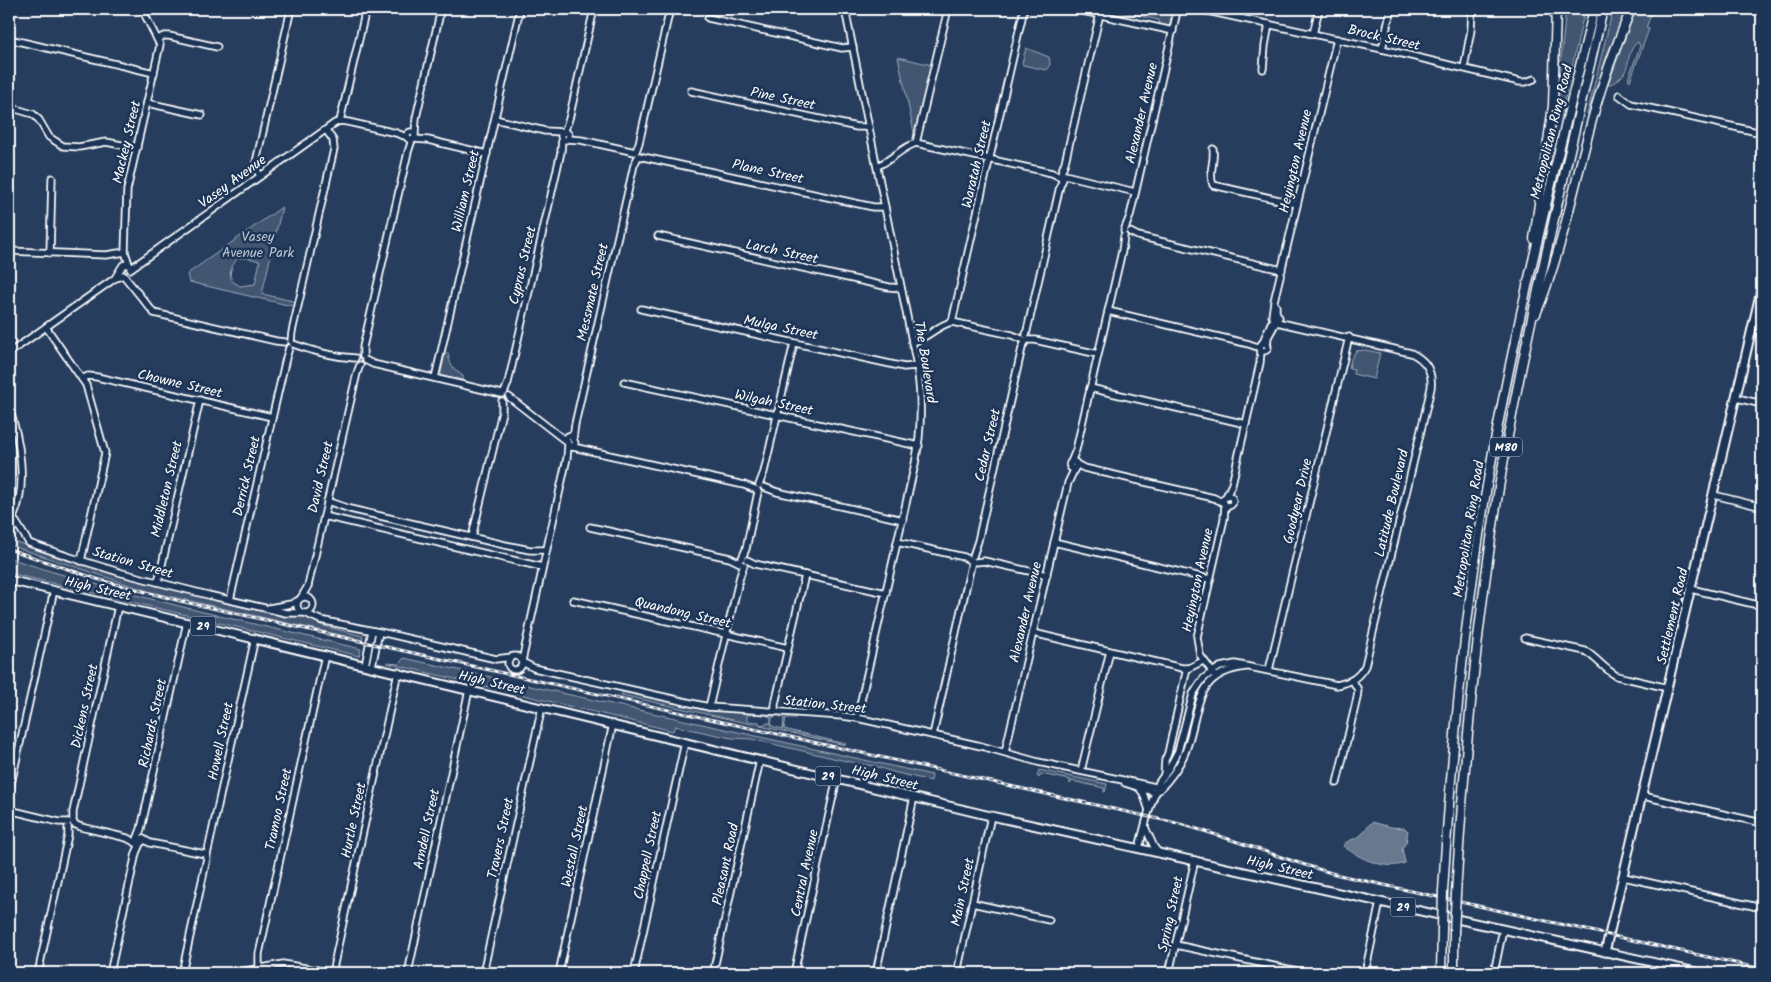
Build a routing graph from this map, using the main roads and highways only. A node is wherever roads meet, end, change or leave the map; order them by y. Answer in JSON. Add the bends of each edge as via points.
{"nodes":[{"id":1,"x":1556,"y":9,"type":"edge"},
{"id":2,"x":1594,"y":9,"type":"edge"},
{"id":3,"x":1604,"y":9,"type":"edge"},
{"id":4,"x":1631,"y":9,"type":"edge"},
{"id":5,"x":1528,"y":280,"type":"junction"},
{"id":6,"x":1762,"y":286,"type":"edge"},
{"id":7,"x":1529,"y":333,"type":"junction"},
{"id":8,"x":9,"y":580,"type":"edge"},
{"id":9,"x":1606,"y":952,"type":"junction"},
{"id":10,"x":1441,"y":973,"type":"edge"},
{"id":11,"x":1454,"y":973,"type":"edge"},
{"id":12,"x":1701,"y":973,"type":"edge"}],
"edges":[{"from":1,"to":5,"type":"highway","via":[[1553,106]]},
{"from":2,"to":5,"type":"highway","name":"Metropolitan Ring Road","number":"M80"},
{"from":3,"to":7,"type":"highway","name":"Metropolitan Ring Road","number":"M80"},
{"from":4,"to":7,"type":"highway","via":[[1601,89],[1560,245]]},
{"from":5,"to":10,"type":"highway","name":"Metropolitan Ring Road","number":"M80","bridge":true,"via":[[1512,350],[1472,583],[1443,891]]},
{"from":6,"to":9,"type":"main road","name":"Settlement Road"},
{"from":7,"to":11,"type":"highway","name":"Metropolitan Ring Road","number":"M80","bridge":true,"via":[[1508,438],[1477,634],[1462,796]]},
{"from":8,"to":9,"type":"main road","name":"High Street","number":"29","via":[[991,816]]},
{"from":9,"to":12,"type":"main road","name":"High Street","number":"29"}]}
